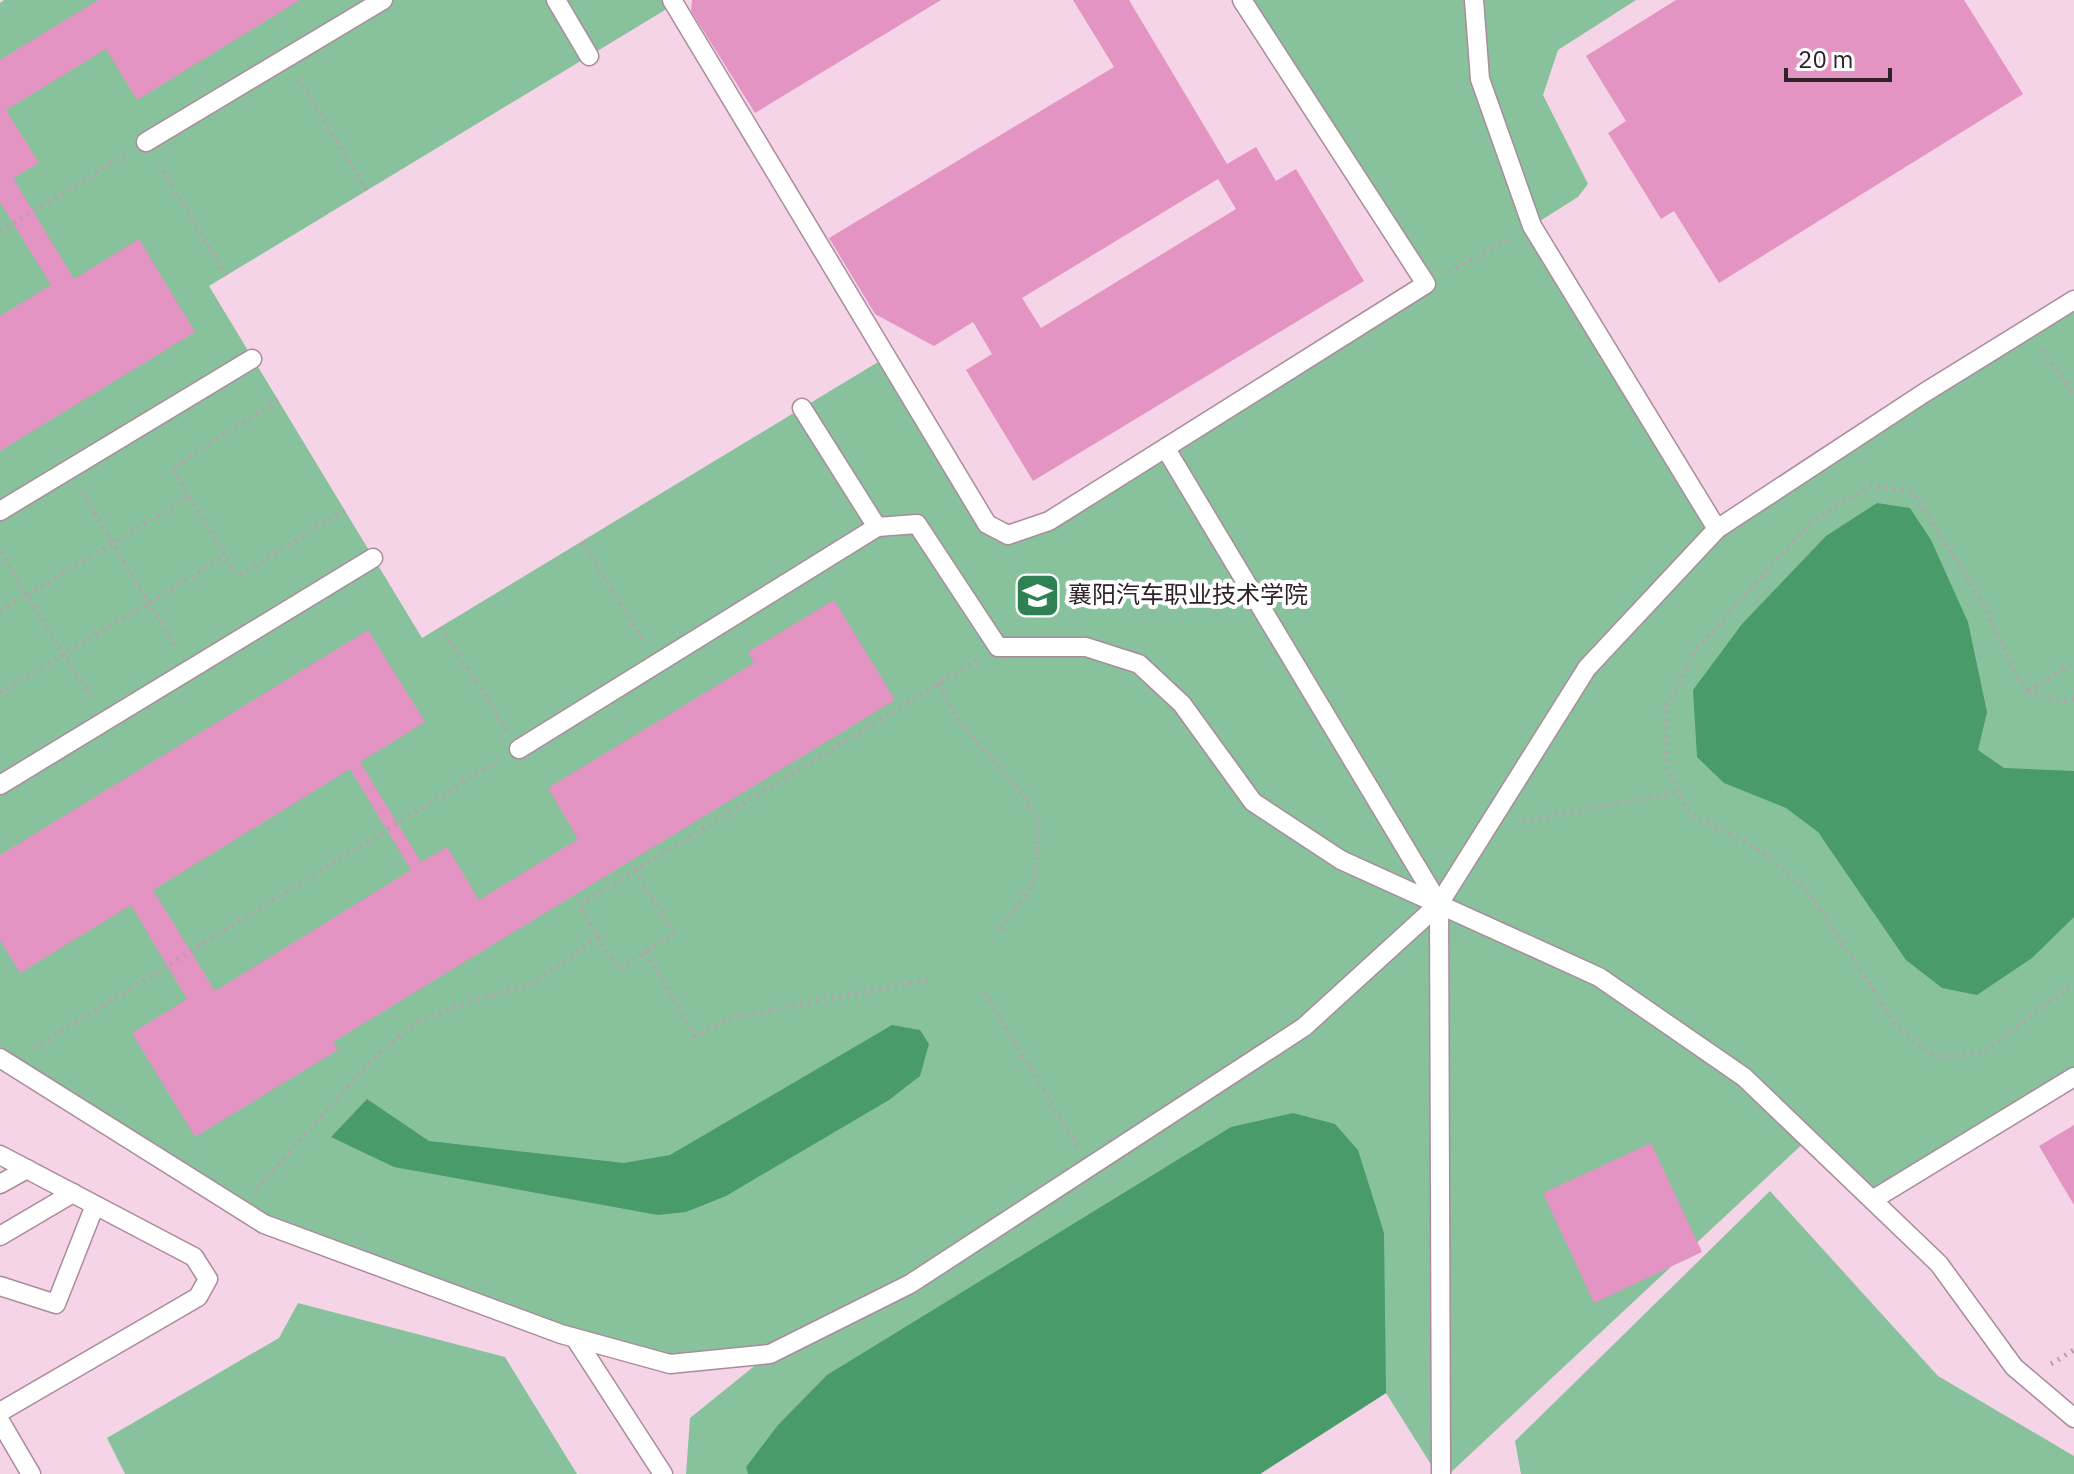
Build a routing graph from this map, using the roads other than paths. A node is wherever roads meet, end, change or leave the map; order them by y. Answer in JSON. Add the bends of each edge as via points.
{"nodes":[{"id":1,"x":383,"y":0,"type":"edge"},
{"id":2,"x":556,"y":0,"type":"edge"},
{"id":3,"x":672,"y":0,"type":"edge"},
{"id":4,"x":1242,"y":0,"type":"edge"},
{"id":5,"x":1474,"y":0,"type":"edge"},
{"id":6,"x":589,"y":56,"type":"dead end"},
{"id":7,"x":146,"y":142,"type":"road end"},
{"id":8,"x":2074,"y":300,"type":"edge"},
{"id":9,"x":252,"y":359,"type":"dead end"},
{"id":10,"x":802,"y":408,"type":"dead end"},
{"id":11,"x":1166,"y":449,"type":"junction"},
{"id":12,"x":0,"y":511,"type":"edge"},
{"id":13,"x":877,"y":527,"type":"junction"},
{"id":14,"x":1717,"y":529,"type":"junction"},
{"id":15,"x":373,"y":558,"type":"dead end"},
{"id":16,"x":519,"y":749,"type":"road end"},
{"id":17,"x":0,"y":785,"type":"edge"},
{"id":18,"x":1439,"y":904,"type":"junction"},
{"id":19,"x":5,"y":1061,"type":"edge"},
{"id":20,"x":2074,"y":1077,"type":"edge"},
{"id":21,"x":0,"y":1155,"type":"edge"},
{"id":22,"x":27,"y":1169,"type":"junction"},
{"id":23,"x":0,"y":1184,"type":"edge"},
{"id":24,"x":73,"y":1193,"type":"junction"},
{"id":25,"x":1874,"y":1199,"type":"junction"},
{"id":26,"x":95,"y":1205,"type":"junction"},
{"id":27,"x":0,"y":1236,"type":"edge"},
{"id":28,"x":0,"y":1286,"type":"edge"},
{"id":29,"x":575,"y":1338,"type":"junction"},
{"id":30,"x":0,"y":1412,"type":"edge"},
{"id":31,"x":2074,"y":1418,"type":"edge"},
{"id":32,"x":3,"y":1432,"type":"edge"},
{"id":33,"x":28,"y":1473,"type":"edge"},
{"id":34,"x":663,"y":1474,"type":"edge"},
{"id":35,"x":1441,"y":1474,"type":"edge"}],
"edges":[{"from":1,"to":7,"type":"lane"},
{"from":2,"to":6,"type":"lane"},
{"from":3,"to":11,"type":"lane","via":[[987,524],[1008,535],[1049,521]]},
{"from":4,"to":11,"type":"lane","via":[[1426,284]]},
{"from":5,"to":14,"type":"lane","via":[[1480,79],[1532,226]]},
{"from":8,"to":14,"type":"lane"},
{"from":9,"to":12,"type":"lane"},
{"from":10,"to":13,"type":"lane"},
{"from":11,"to":18,"type":"lane"},
{"from":13,"to":16,"type":"lane"},
{"from":13,"to":18,"type":"lane","via":[[917,524],[998,647],[1086,647],[1139,664],[1182,704],[1253,802],[1341,860]]},
{"from":14,"to":18,"type":"lane","via":[[1587,668]]},
{"from":15,"to":17,"type":"lane"},
{"from":18,"to":25,"type":"lane","via":[[1599,977],[1744,1077]]},
{"from":18,"to":29,"type":"lane","via":[[1304,1027],[910,1284],[770,1354],[670,1364]]},
{"from":18,"to":35,"type":"lane"},
{"from":19,"to":29,"type":"lane","via":[[264,1224]]},
{"from":20,"to":25,"type":"lane"},
{"from":21,"to":22,"type":"lane"},
{"from":22,"to":23,"type":"lane"},
{"from":22,"to":24,"type":"lane"},
{"from":24,"to":26,"type":"lane"},
{"from":24,"to":27,"type":"lane"},
{"from":25,"to":31,"type":"lane","via":[[1939,1264],[2014,1367]]},
{"from":26,"to":28,"type":"lane","via":[[56,1304]]},
{"from":26,"to":30,"type":"lane","via":[[194,1257],[208,1279],[198,1297]]},
{"from":29,"to":34,"type":"lane"},
{"from":32,"to":33,"type":"lane"}]}
